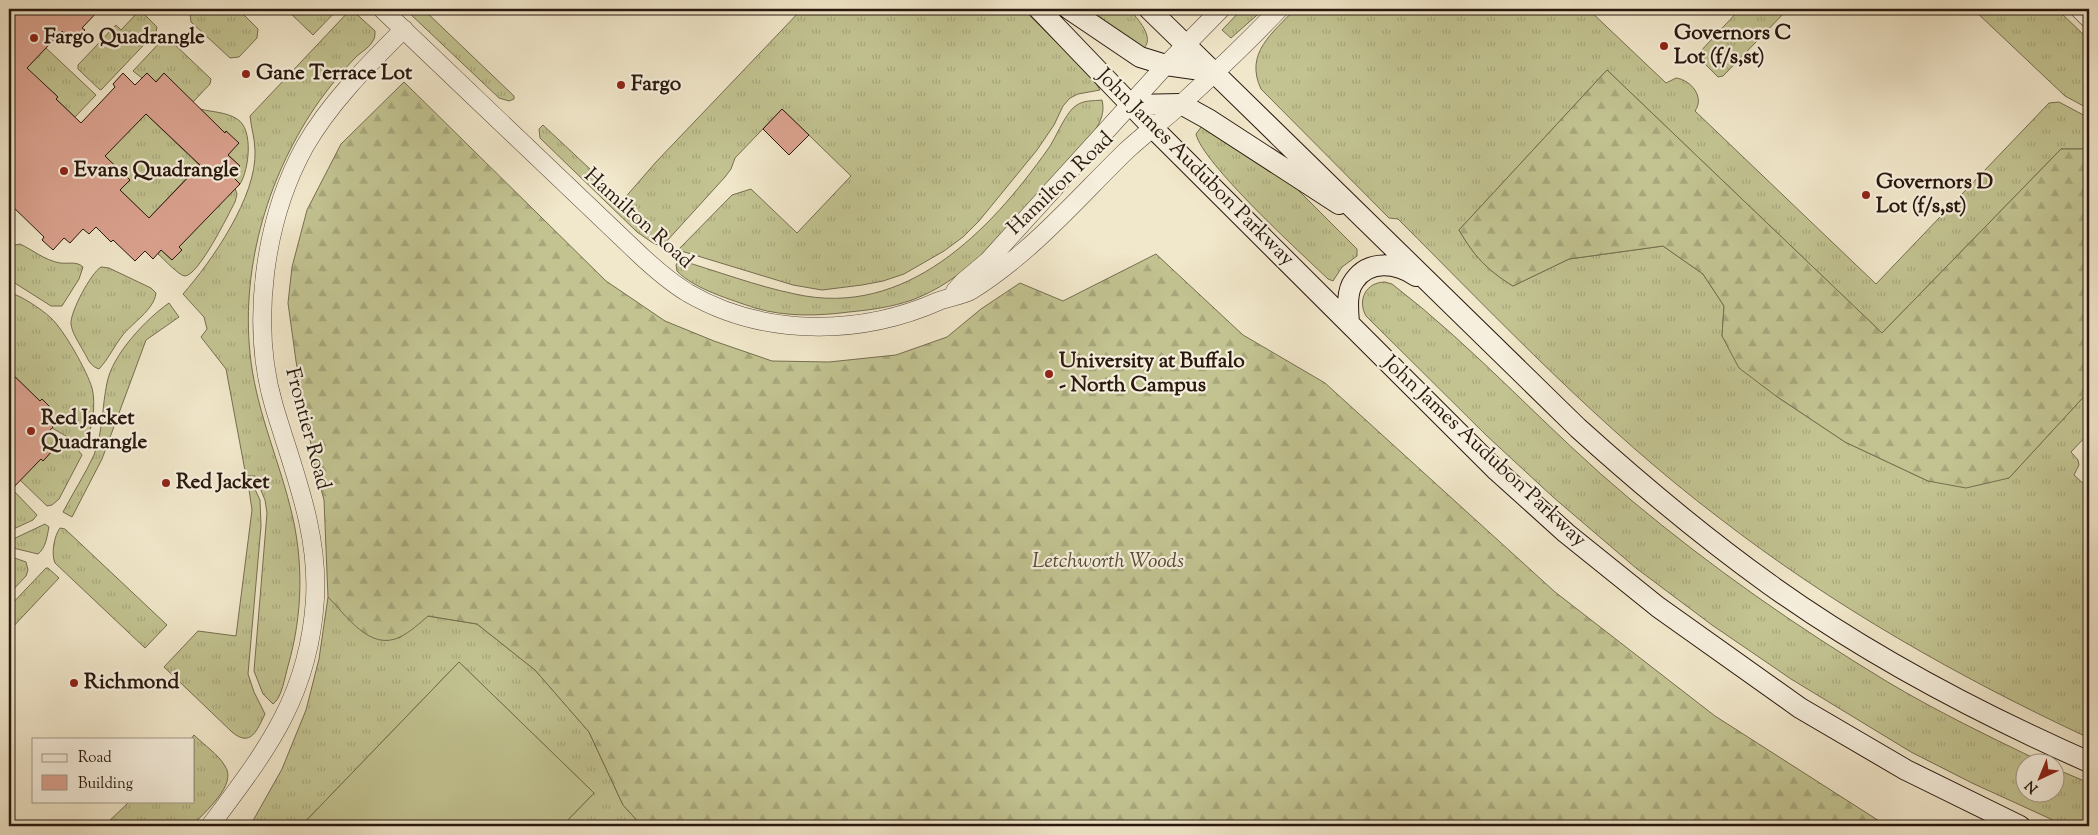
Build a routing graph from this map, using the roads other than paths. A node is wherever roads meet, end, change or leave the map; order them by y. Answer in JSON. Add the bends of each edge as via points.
{"nodes":[{"id":1,"x":382,"y":9,"type":"edge"},
{"id":2,"x":1039,"y":9,"type":"edge"},
{"id":3,"x":1068,"y":9,"type":"edge"},
{"id":4,"x":1149,"y":9,"type":"edge"},
{"id":5,"x":1221,"y":9,"type":"edge"},
{"id":6,"x":1279,"y":9,"type":"edge"},
{"id":7,"x":2079,"y":9,"type":"edge"},
{"id":8,"x":2089,"y":19,"type":"edge"},
{"id":9,"x":404,"y":29,"type":"junction"},
{"id":10,"x":1186,"y":45,"type":"junction"},
{"id":11,"x":1166,"y":66,"type":"junction"},
{"id":12,"x":1215,"y":72,"type":"junction"},
{"id":13,"x":1181,"y":104,"type":"junction"},
{"id":14,"x":1131,"y":105,"type":"junction"},
{"id":15,"x":1154,"y":129,"type":"junction"},
{"id":16,"x":1371,"y":224,"type":"junction"},
{"id":17,"x":1438,"y":291,"type":"junction"},
{"id":18,"x":952,"y":296,"type":"junction"},
{"id":19,"x":1349,"y":323,"type":"junction"},
{"id":20,"x":2089,"y":762,"type":"edge"},
{"id":21,"x":210,"y":826,"type":"edge"},
{"id":22,"x":2020,"y":826,"type":"edge"}],
"edges":[{"from":1,"to":9,"type":"street","name":"Hamilton Road"},
{"from":2,"to":14,"type":"main road","name":"John James Audubon Parkway"},
{"from":3,"to":11,"type":"main road","via":[[1140,57]]},
{"from":4,"to":10,"type":"main road"},
{"from":5,"to":10,"type":"street","name":"Hamilton Road"},
{"from":6,"to":12,"type":"street","name":"Hamilton Road"},
{"from":7,"to":8,"type":"street"},
{"from":9,"to":18,"type":"street","name":"Hamilton Road","via":[[653,267],[676,285],[709,303],[763,322],[838,327],[905,315]]},
{"from":9,"to":21,"type":"street","name":"Frontier Road","via":[[350,83],[323,119],[305,146],[281,202],[262,296],[265,356],[273,404],[305,503],[313,552],[314,600],[310,639],[290,705],[262,756]]},
{"from":10,"to":11,"type":"street","name":"Hamilton Road"},
{"from":10,"to":12,"type":"main road"},
{"from":11,"to":12,"type":"main road"},
{"from":11,"to":14,"type":"street","name":"Hamilton Road"},
{"from":12,"to":13,"type":"street","name":"Hamilton Road"},
{"from":12,"to":16,"type":"main road"},
{"from":13,"to":14,"type":"main road"},
{"from":13,"to":15,"type":"street","name":"Hamilton Road"},
{"from":13,"to":16,"type":"main road"},
{"from":14,"to":15,"type":"main road","name":"John James Audubon Parkway"},
{"from":14,"to":18,"type":"street","name":"Hamilton Road"},
{"from":15,"to":18,"type":"street","name":"Hamilton Road","via":[[1127,150],[1010,263],[969,292]]},
{"from":15,"to":19,"type":"main road","name":"John James Audubon Parkway"},
{"from":16,"to":17,"type":"main road"},
{"from":17,"to":19,"type":"main road","via":[[1406,269],[1394,264],[1383,265],[1364,272],[1354,281],[1349,295]]},
{"from":17,"to":20,"type":"main road","via":[[1641,485],[1769,584],[1928,684]]},
{"from":19,"to":22,"type":"main road","name":"John James Audubon Parkway","via":[[1495,469],[1566,533],[1658,607],[1800,708],[1906,770]]}]}
